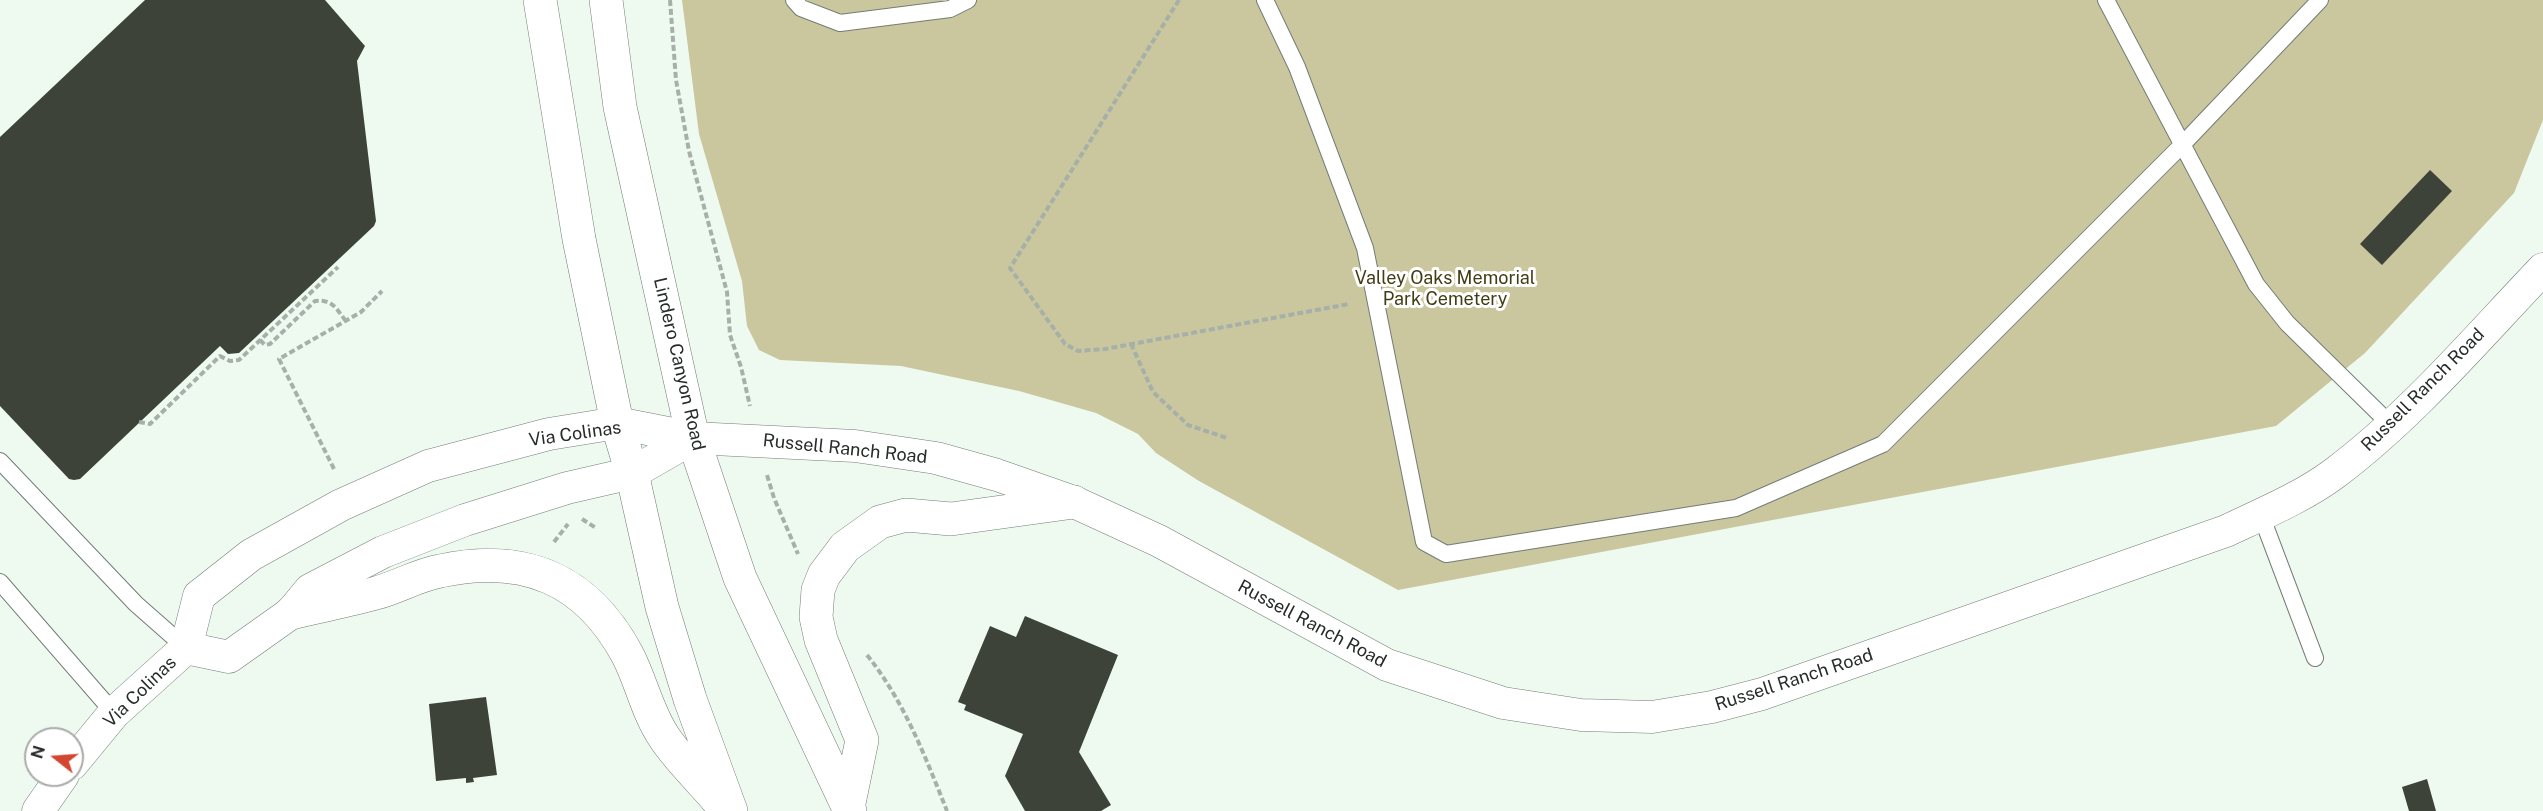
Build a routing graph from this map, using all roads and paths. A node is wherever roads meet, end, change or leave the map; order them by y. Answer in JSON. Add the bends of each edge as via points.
{"nodes":[{"id":1,"x":540,"y":0,"type":"edge"},
{"id":2,"x":606,"y":0,"type":"edge"},
{"id":3,"x":670,"y":0,"type":"edge"},
{"id":4,"x":794,"y":0,"type":"edge"},
{"id":5,"x":968,"y":0,"type":"edge"},
{"id":6,"x":1179,"y":0,"type":"edge"},
{"id":7,"x":1265,"y":0,"type":"edge"},
{"id":8,"x":2106,"y":0,"type":"edge"},
{"id":9,"x":2320,"y":0,"type":"edge"},
{"id":10,"x":2181,"y":146,"type":"junction"},
{"id":11,"x":338,"y":267,"type":"dead end"},
{"id":12,"x":2543,"y":269,"type":"edge"},
{"id":13,"x":382,"y":291,"type":"dead end"},
{"id":14,"x":1376,"y":299,"type":"junction"},
{"id":15,"x":345,"y":320,"type":"junction"},
{"id":16,"x":260,"y":340,"type":"junction"},
{"id":17,"x":1131,"y":344,"type":"junction"},
{"id":18,"x":741,"y":367,"type":"dead end"},
{"id":19,"x":139,"y":422,"type":"dead end"},
{"id":20,"x":617,"y":423,"type":"junction"},
{"id":21,"x":2392,"y":426,"type":"junction"},
{"id":22,"x":693,"y":438,"type":"junction"},
{"id":23,"x":1227,"y":438,"type":"dead end"},
{"id":24,"x":0,"y":461,"type":"edge"},
{"id":25,"x":334,"y":469,"type":"dead end"},
{"id":26,"x":632,"y":473,"type":"junction"},
{"id":27,"x":774,"y":498,"type":"dead end"},
{"id":28,"x":1074,"y":502,"type":"junction"},
{"id":29,"x":2261,"y":515,"type":"junction"},
{"id":30,"x":596,"y":528,"type":"dead end"},
{"id":31,"x":549,"y":549,"type":"dead end"},
{"id":32,"x":805,"y":561,"type":"dead end"},
{"id":33,"x":0,"y":582,"type":"edge"},
{"id":34,"x":291,"y":613,"type":"junction"},
{"id":35,"x":186,"y":648,"type":"junction"},
{"id":36,"x":861,"y":648,"type":"dead end"},
{"id":37,"x":2315,"y":658,"type":"dead end"},
{"id":38,"x":114,"y":714,"type":"junction"},
{"id":39,"x":84,"y":750,"type":"edge"},
{"id":40,"x":55,"y":787,"type":"edge"},
{"id":41,"x":849,"y":809,"type":"edge"},
{"id":42,"x":38,"y":811,"type":"edge"},
{"id":43,"x":729,"y":811,"type":"edge"},
{"id":44,"x":947,"y":811,"type":"edge"}],
"edges":[{"from":1,"to":20,"type":"main road","via":[[579,239]]},
{"from":2,"to":22,"type":"main road","name":"Lindero Canyon Road","via":[[620,107]]},
{"from":3,"to":18,"type":"path","via":[[676,80],[689,151],[727,292],[730,335]]},
{"from":4,"to":5,"type":"lane","via":[[801,8],[840,23],[950,9]]},
{"from":6,"to":17,"type":"path","via":[[1010,268],[1065,344],[1078,351]]},
{"from":7,"to":14,"type":"lane","via":[[1297,67],[1365,248]]},
{"from":8,"to":10,"type":"lane"},
{"from":9,"to":10,"type":"lane"},
{"from":10,"to":14,"type":"lane","via":[[1883,444],[1736,508],[1446,554],[1424,542]]},
{"from":10,"to":21,"type":"lane","via":[[2256,284],[2287,322]]},
{"from":11,"to":16,"type":"path"},
{"from":12,"to":21,"type":"street","name":"Russell Ranch Road"},
{"from":13,"to":15,"type":"path","via":[[361,312]]},
{"from":14,"to":17,"type":"path"},
{"from":15,"to":16,"type":"path","via":[[333,304],[315,301],[270,344]]},
{"from":15,"to":25,"type":"path","via":[[279,360]]},
{"from":16,"to":19,"type":"path","via":[[239,360],[219,356],[150,424]]},
{"from":17,"to":23,"type":"path","via":[[1153,392],[1188,425]]},
{"from":20,"to":22,"type":"street","name":"Via Colinas"},
{"from":20,"to":26,"type":"main road"},
{"from":20,"to":35,"type":"street","name":"Via Colinas","via":[[549,434],[428,466],[342,505],[251,555],[199,596]]},
{"from":21,"to":29,"type":"street","name":"Russell Ranch Road","via":[[2333,475]]},
{"from":22,"to":26,"type":"street","name":"Via Colinas"},
{"from":22,"to":28,"type":"street","name":"Russell Ranch Road","via":[[855,446],[936,458]]},
{"from":22,"to":41,"type":"main road","name":"Lindero Canyon Road","via":[[740,578]]},
{"from":24,"to":35,"type":"lane","via":[[136,604]]},
{"from":26,"to":34,"type":"street","name":"Via Colinas","via":[[567,488],[465,520],[383,552],[310,591]]},
{"from":26,"to":43,"type":"main road","via":[[662,607]]},
{"from":27,"to":32,"type":"path","via":[[794,550]]},
{"from":28,"to":29,"type":"street","name":"Russell Ranch Road","via":[[1159,541],[1387,664],[1503,703],[1581,715],[1652,717],[1712,707],[1762,693],[2215,535]]},
{"from":28,"to":41,"type":"main road","via":[[951,519],[906,515],[880,522],[845,547],[824,575],[818,590],[816,617],[821,640],[862,740]]},
{"from":29,"to":37,"type":"lane"},
{"from":30,"to":31,"type":"path","via":[[575,515]]},
{"from":33,"to":38,"type":"lane"},
{"from":34,"to":35,"type":"street","name":"Via Colinas","via":[[229,657]]},
{"from":34,"to":43,"type":"main road","via":[[376,593],[438,571],[515,565],[539,571],[572,588],[600,612],[627,654],[663,736]]},
{"from":35,"to":38,"type":"street","name":"Via Colinas"},
{"from":36,"to":44,"type":"path","via":[[895,694]]},
{"from":38,"to":39,"type":"street","name":"Via Colinas"},
{"from":40,"to":42,"type":"street"}]}
